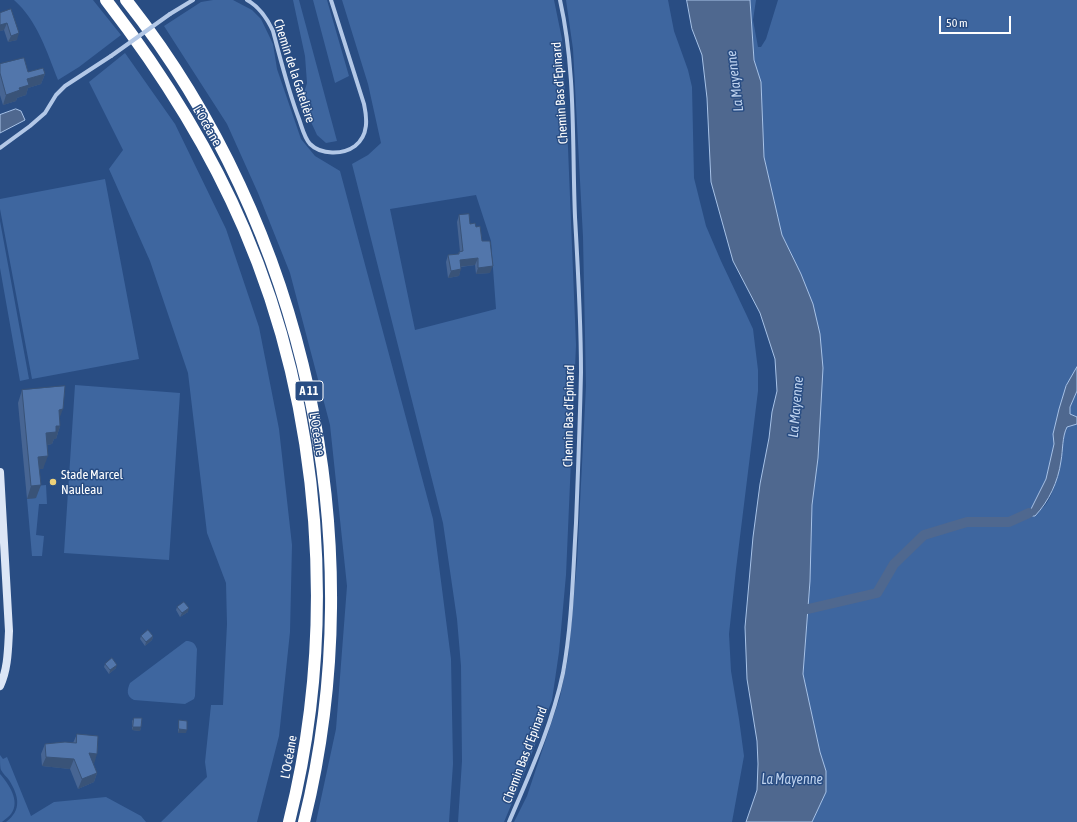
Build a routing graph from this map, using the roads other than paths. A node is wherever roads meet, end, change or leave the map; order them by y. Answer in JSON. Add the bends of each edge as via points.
{"nodes":[{"id":1,"x":106,"y":0,"type":"edge"},
{"id":2,"x":126,"y":0,"type":"edge"},
{"id":3,"x":193,"y":0,"type":"edge"},
{"id":4,"x":247,"y":0,"type":"edge"},
{"id":5,"x":331,"y":0,"type":"edge"},
{"id":6,"x":560,"y":0,"type":"edge"},
{"id":7,"x":0,"y":148,"type":"edge"},
{"id":8,"x":0,"y":472,"type":"edge"},
{"id":9,"x":4,"y":597,"type":"edge"},
{"id":10,"x":0,"y":686,"type":"edge"},
{"id":11,"x":290,"y":822,"type":"edge"},
{"id":12,"x":304,"y":822,"type":"edge"},
{"id":13,"x":509,"y":822,"type":"edge"}],
"edges":[{"from":1,"to":11,"type":"highway","name":"L’Océane","number":"A 11","via":[[154,66],[208,156],[228,195],[258,265],[291,375],[310,484],[316,548],[317,600],[310,710]]},
{"from":2,"to":12,"type":"highway","name":"L’Océane","number":"A 11","via":[[184,84],[213,132],[246,199],[280,285],[309,390],[325,493],[331,595],[329,654],[322,726]]},
{"from":3,"to":7,"type":"street","bridge":true,"via":[[65,86],[45,113]]},
{"from":4,"to":5,"type":"street","name":"Chemin de la Gatelière","via":[[260,9],[268,19],[305,135],[316,148],[336,153],[355,146],[366,130],[367,118]]},
{"from":6,"to":13,"type":"street","name":"Chemin Bas d'Epinard","via":[[568,48],[571,91],[581,372],[574,551],[563,672],[551,719]]},
{"from":8,"to":9,"type":"street"},
{"from":9,"to":10,"type":"street","via":[[9,631],[8,655]]}]}
